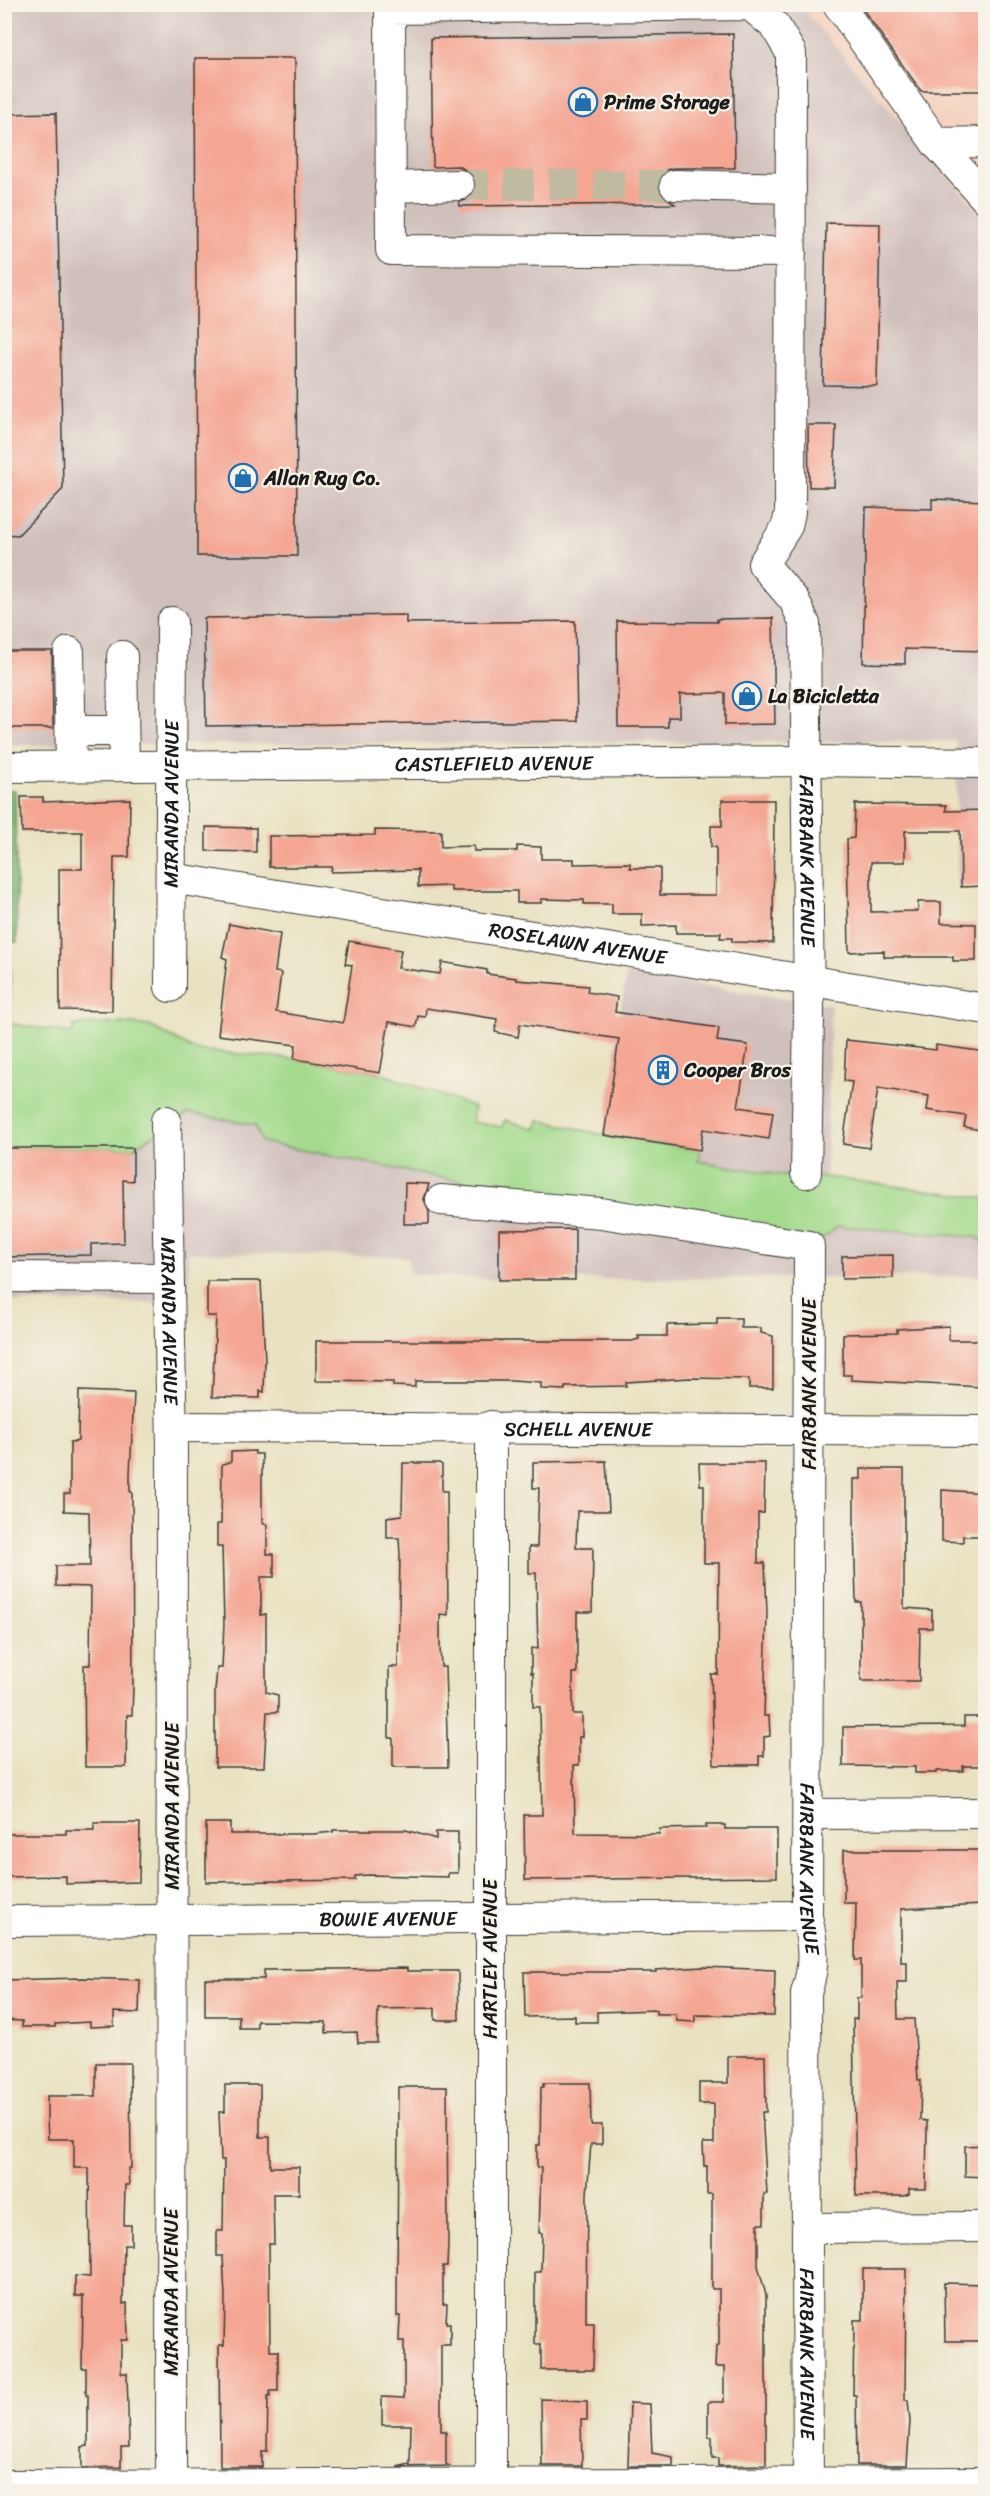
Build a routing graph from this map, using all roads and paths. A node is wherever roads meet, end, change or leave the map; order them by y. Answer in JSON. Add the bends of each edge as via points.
{"nodes":[{"id":1,"x":838,"y":4,"type":"edge"},
{"id":2,"x":986,"y":142,"type":"edge"},
{"id":3,"x":936,"y":143,"type":"junction"},
{"id":4,"x":459,"y":185,"type":"tunnel mouth"},
{"id":5,"x":675,"y":185,"type":"tunnel mouth"},
{"id":6,"x":390,"y":187,"type":"junction"},
{"id":7,"x":791,"y":188,"type":"junction"},
{"id":8,"x":986,"y":199,"type":"edge"},
{"id":9,"x":791,"y":252,"type":"junction"},
{"id":10,"x":172,"y":622,"type":"dead end"},
{"id":11,"x":69,"y":652,"type":"dead end"},
{"id":12,"x":122,"y":656,"type":"dead end"},
{"id":13,"x":123,"y":731,"type":"junction"},
{"id":14,"x":71,"y":732,"type":"junction"},
{"id":15,"x":806,"y":761,"type":"junction"},
{"id":16,"x":986,"y":763,"type":"edge"},
{"id":17,"x":124,"y":765,"type":"junction"},
{"id":18,"x":171,"y":765,"type":"junction"},
{"id":19,"x":71,"y":766,"type":"junction"},
{"id":20,"x":4,"y":767,"type":"edge"},
{"id":21,"x":171,"y":878,"type":"junction"},
{"id":22,"x":808,"y":980,"type":"junction"},
{"id":23,"x":171,"y":987,"type":"dead end"},
{"id":24,"x":986,"y":1009,"type":"edge"},
{"id":25,"x":166,"y":1121,"type":"dead end"},
{"id":26,"x":806,"y":1173,"type":"dead end"},
{"id":27,"x":441,"y":1200,"type":"dead end"},
{"id":28,"x":4,"y":1277,"type":"edge"},
{"id":29,"x":167,"y":1278,"type":"junction"},
{"id":30,"x":491,"y":1426,"type":"junction"},
{"id":31,"x":172,"y":1427,"type":"junction"},
{"id":32,"x":808,"y":1428,"type":"junction"},
{"id":33,"x":986,"y":1431,"type":"edge"},
{"id":34,"x":986,"y":1813,"type":"edge"},
{"id":35,"x":809,"y":1814,"type":"junction"},
{"id":36,"x":807,"y":1916,"type":"junction"},
{"id":37,"x":489,"y":1919,"type":"junction"},
{"id":38,"x":172,"y":1921,"type":"junction"},
{"id":39,"x":4,"y":1922,"type":"edge"},
{"id":40,"x":807,"y":2228,"type":"junction"},
{"id":41,"x":986,"y":2228,"type":"edge"},
{"id":42,"x":986,"y":2482,"type":"edge"},
{"id":43,"x":4,"y":2485,"type":"edge"},
{"id":44,"x":171,"y":2487,"type":"edge"},
{"id":45,"x":491,"y":2487,"type":"edge"},
{"id":46,"x":808,"y":2487,"type":"edge"}],
"edges":[{"from":1,"to":3,"type":"street"},
{"from":2,"to":3,"type":"street"},
{"from":3,"to":8,"type":"street"},
{"from":4,"to":6,"type":"street"},
{"from":5,"to":7,"type":"street"},
{"from":6,"to":7,"type":"street","via":[[390,9],[750,5],[775,26],[791,53]]},
{"from":6,"to":9,"type":"street","via":[[391,250]]},
{"from":7,"to":9,"type":"street"},
{"from":9,"to":15,"type":"street","name":"FAIRBANK AVENUE","via":[[790,512],[787,526],[763,564],[794,600],[805,624]]},
{"from":10,"to":18,"type":"street","name":"MIRANDA AVENUE"},
{"from":11,"to":14,"type":"street"},
{"from":12,"to":13,"type":"street"},
{"from":13,"to":14,"type":"street"},
{"from":13,"to":17,"type":"street"},
{"from":14,"to":19,"type":"street"},
{"from":15,"to":16,"type":"street","name":"CASTLEFIELD AVENUE"},
{"from":15,"to":18,"type":"street","name":"CASTLEFIELD AVENUE"},
{"from":15,"to":22,"type":"street","name":"FAIRBANK AVENUE"},
{"from":17,"to":18,"type":"street","name":"CASTLEFIELD AVENUE"},
{"from":17,"to":19,"type":"street","name":"CASTLEFIELD AVENUE"},
{"from":18,"to":21,"type":"street","name":"MIRANDA AVENUE"},
{"from":19,"to":20,"type":"street","name":"CASTLEFIELD AVENUE"},
{"from":21,"to":22,"type":"street","name":"ROSELAWN AVENUE"},
{"from":21,"to":23,"type":"street","name":"MIRANDA AVENUE"},
{"from":22,"to":24,"type":"street","name":"ROSELAWN AVENUE"},
{"from":22,"to":26,"type":"street","name":"FAIRBANK AVENUE"},
{"from":25,"to":29,"type":"street","name":"MIRANDA AVENUE"},
{"from":27,"to":32,"type":"street","name":"FAIRBANK AVENUE","via":[[601,1214],[809,1246]]},
{"from":28,"to":29,"type":"street"},
{"from":29,"to":31,"type":"street","name":"MIRANDA AVENUE"},
{"from":30,"to":31,"type":"street","name":"SCHELL AVENUE"},
{"from":30,"to":32,"type":"street","name":"SCHELL AVENUE"},
{"from":30,"to":37,"type":"street","name":"HARTLEY AVENUE"},
{"from":31,"to":38,"type":"street","name":"MIRANDA AVENUE"},
{"from":32,"to":33,"type":"street","name":"SCHELL AVENUE"},
{"from":32,"to":35,"type":"street","name":"FAIRBANK AVENUE"},
{"from":34,"to":35,"type":"street"},
{"from":35,"to":36,"type":"street","name":"FAIRBANK AVENUE"},
{"from":36,"to":37,"type":"street","name":"BOWIE AVENUE"},
{"from":36,"to":40,"type":"street","name":"FAIRBANK AVENUE","via":[[814,1972],[806,1993]]},
{"from":37,"to":38,"type":"street","name":"BOWIE AVENUE"},
{"from":37,"to":45,"type":"street","name":"HARTLEY AVENUE"},
{"from":38,"to":39,"type":"street","name":"BOWIE AVENUE"},
{"from":38,"to":44,"type":"street","name":"MIRANDA AVENUE"},
{"from":40,"to":41,"type":"street"},
{"from":40,"to":46,"type":"street","name":"FAIRBANK AVENUE"},
{"from":42,"to":46,"type":"street"},
{"from":43,"to":44,"type":"street"},
{"from":44,"to":45,"type":"street"},
{"from":45,"to":46,"type":"street"}]}
